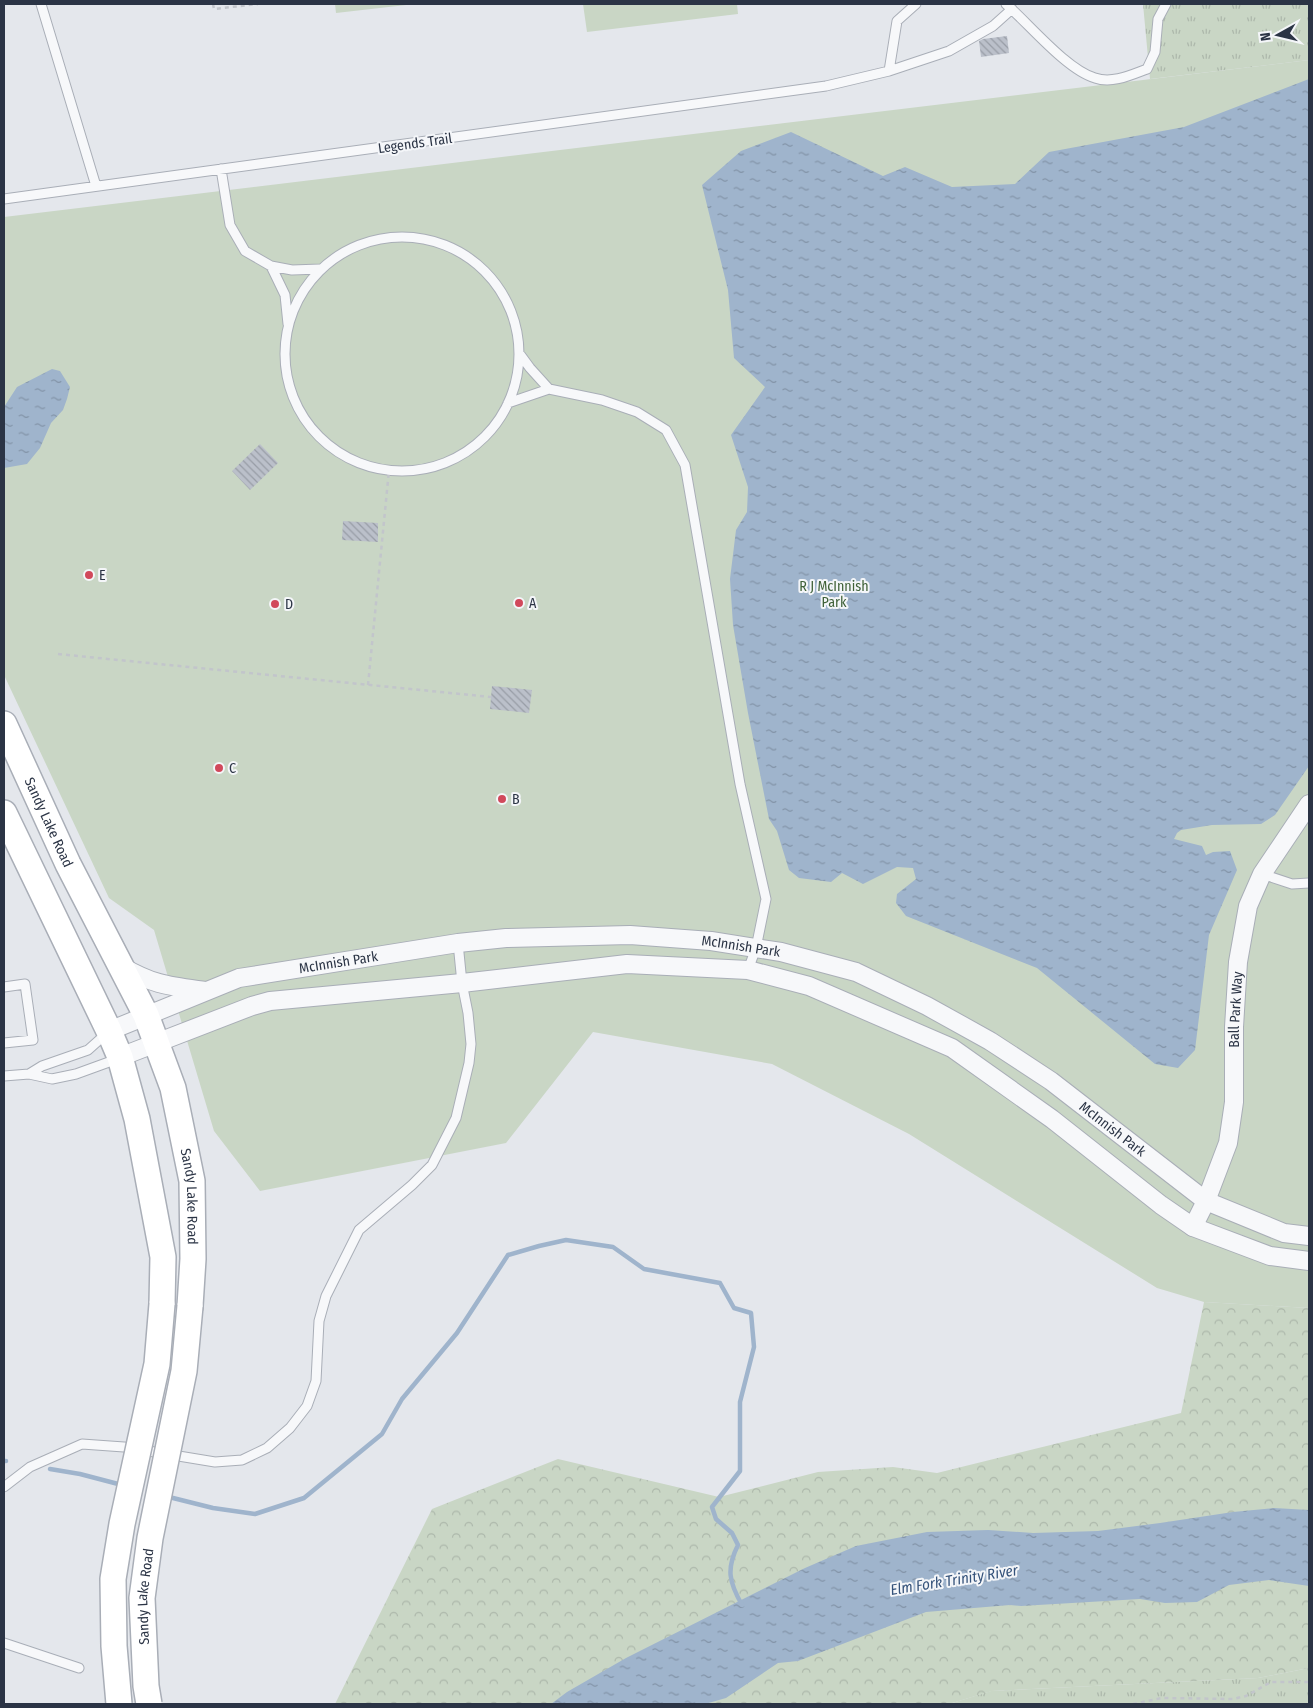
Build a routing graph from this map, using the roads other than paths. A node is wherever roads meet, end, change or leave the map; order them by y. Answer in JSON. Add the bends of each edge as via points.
{"nodes":[{"id":1,"x":41,"y":4,"type":"edge"},
{"id":2,"x":916,"y":4,"type":"edge"},
{"id":3,"x":1166,"y":4,"type":"edge"},
{"id":4,"x":1009,"y":6,"type":"edge"},
{"id":5,"x":889,"y":72,"type":"junction"},
{"id":6,"x":221,"y":169,"type":"junction"},
{"id":7,"x":96,"y":186,"type":"junction"},
{"id":8,"x":4,"y":199,"type":"edge"},
{"id":9,"x":271,"y":266,"type":"junction"},
{"id":10,"x":320,"y":270,"type":"junction"},
{"id":11,"x":288,"y":326,"type":"junction"},
{"id":12,"x":519,"y":353,"type":"junction"},
{"id":13,"x":549,"y":389,"type":"junction"},
{"id":14,"x":508,"y":403,"type":"junction"},
{"id":15,"x":4,"y":724,"type":"edge"},
{"id":16,"x":10,"y":753,"type":"edge"},
{"id":17,"x":1309,"y":804,"type":"edge"},
{"id":18,"x":4,"y":814,"type":"edge"},
{"id":19,"x":1262,"y":874,"type":"junction"},
{"id":20,"x":1309,"y":883,"type":"edge"},
{"id":21,"x":458,"y":943,"type":"junction"},
{"id":22,"x":756,"y":948,"type":"junction"},
{"id":23,"x":120,"y":965,"type":"junction"},
{"id":24,"x":748,"y":970,"type":"junction"},
{"id":25,"x":462,"y":983,"type":"junction"},
{"id":26,"x":4,"y":987,"type":"edge"},
{"id":27,"x":206,"y":992,"type":"junction"},
{"id":28,"x":146,"y":1015,"type":"junction"},
{"id":29,"x":109,"y":1031,"type":"junction"},
{"id":30,"x":4,"y":1043,"type":"edge"},
{"id":31,"x":157,"y":1043,"type":"junction"},
{"id":32,"x":120,"y":1058,"type":"junction"},
{"id":33,"x":30,"y":1074,"type":"junction"},
{"id":34,"x":4,"y":1076,"type":"edge"},
{"id":35,"x":1206,"y":1201,"type":"junction"},
{"id":36,"x":1193,"y":1227,"type":"junction"},
{"id":37,"x":1309,"y":1236,"type":"edge"},
{"id":38,"x":1309,"y":1261,"type":"edge"},
{"id":39,"x":4,"y":1487,"type":"edge"},
{"id":40,"x":4,"y":1643,"type":"edge"},
{"id":41,"x":79,"y":1668,"type":"dead end"},
{"id":42,"x":119,"y":1704,"type":"edge"},
{"id":43,"x":149,"y":1704,"type":"edge"}],
"edges":[{"from":1,"to":7,"type":"lane"},
{"from":2,"to":5,"type":"lane","via":[[897,21]]},
{"from":3,"to":4,"type":"lane","via":[[1158,19],[1155,52],[1147,69],[1119,79],[1096,79],[1072,67]]},
{"from":4,"to":5,"type":"lane","name":"Legends Trail","via":[[993,26],[949,51]]},
{"from":5,"to":6,"type":"lane","name":"Legends Trail","via":[[826,86]]},
{"from":6,"to":7,"type":"lane","name":"Legends Trail"},
{"from":6,"to":9,"type":"lane","via":[[230,225],[245,251]]},
{"from":7,"to":8,"type":"lane","name":"Legends Trail"},
{"from":9,"to":10,"type":"lane"},
{"from":9,"to":11,"type":"lane","via":[[285,295]]},
{"from":10,"to":11,"type":"lane","via":[[300,296]]},
{"from":10,"to":12,"type":"lane","via":[[347,250],[378,239],[411,237],[439,242],[465,255],[493,281],[504,297],[515,324]]},
{"from":11,"to":14,"type":"lane","via":[[285,359],[291,392],[306,421],[329,445],[357,462],[389,470],[418,470],[446,462],[472,448],[493,428]]},
{"from":12,"to":13,"type":"lane"},
{"from":12,"to":14,"type":"lane"},
{"from":13,"to":14,"type":"lane"},
{"from":13,"to":22,"type":"lane","via":[[602,400],[637,412],[666,430],[685,465],[740,784],[766,899]]},
{"from":15,"to":16,"type":"main road","name":"Sandy Lake Road"},
{"from":16,"to":23,"type":"main road","name":"Sandy Lake Road"},
{"from":17,"to":19,"type":"street","name":"Ball Park Way"},
{"from":18,"to":29,"type":"main road"},
{"from":19,"to":20,"type":"lane","via":[[1292,884]]},
{"from":19,"to":35,"type":"street","name":"Ball Park Way","via":[[1248,906],[1238,962],[1234,1102],[1228,1143]]},
{"from":21,"to":22,"type":"street","name":"McInnish Park","via":[[506,938],[630,935]]},
{"from":21,"to":25,"type":"lane"},
{"from":21,"to":27,"type":"street","name":"McInnish Park","via":[[239,978]]},
{"from":22,"to":24,"type":"lane"},
{"from":22,"to":35,"type":"street","name":"McInnish Park","via":[[856,972],[990,1040],[1051,1082]]},
{"from":23,"to":27,"type":"street","via":[[162,986]]},
{"from":23,"to":28,"type":"main road","name":"Sandy Lake Road"},
{"from":24,"to":25,"type":"street","name":"McInnish Park","via":[[627,964]]},
{"from":24,"to":36,"type":"street","name":"McInnish Park","via":[[809,986],[952,1048],[1052,1119]]},
{"from":25,"to":31,"type":"street","name":"McInnish Park","via":[[270,1001]]},
{"from":25,"to":39,"type":"lane","via":[[471,1044],[456,1118],[432,1165],[359,1230],[326,1296],[319,1321],[316,1381],[307,1406],[290,1428],[267,1448],[242,1460],[215,1462],[128,1447],[82,1444],[30,1467]]},
{"from":26,"to":30,"type":"lane","via":[[25,984],[32,1040]]},
{"from":27,"to":28,"type":"street","name":"McInnish Park"},
{"from":28,"to":29,"type":"street","name":"McInnish Park"},
{"from":28,"to":31,"type":"main road","name":"Sandy Lake Road"},
{"from":29,"to":32,"type":"main road"},
{"from":29,"to":33,"type":"lane","via":[[88,1050],[42,1066]]},
{"from":31,"to":32,"type":"street","name":"McInnish Park"},
{"from":31,"to":43,"type":"main road","name":"Sandy Lake Road","bridge":true,"via":[[173,1088],[192,1182],[193,1259],[184,1371],[150,1538],[142,1598]]},
{"from":32,"to":33,"type":"lane","via":[[52,1079]]},
{"from":32,"to":42,"type":"main road","bridge":true,"via":[[137,1119],[163,1257],[157,1364],[113,1579]]},
{"from":33,"to":34,"type":"lane"},
{"from":35,"to":36,"type":"street","name":"Ball Park Way"},
{"from":35,"to":37,"type":"street","name":"McInnish Park","via":[[1284,1233]]},
{"from":36,"to":38,"type":"street","name":"McInnish Park","via":[[1270,1256]]},
{"from":40,"to":41,"type":"lane"}]}
